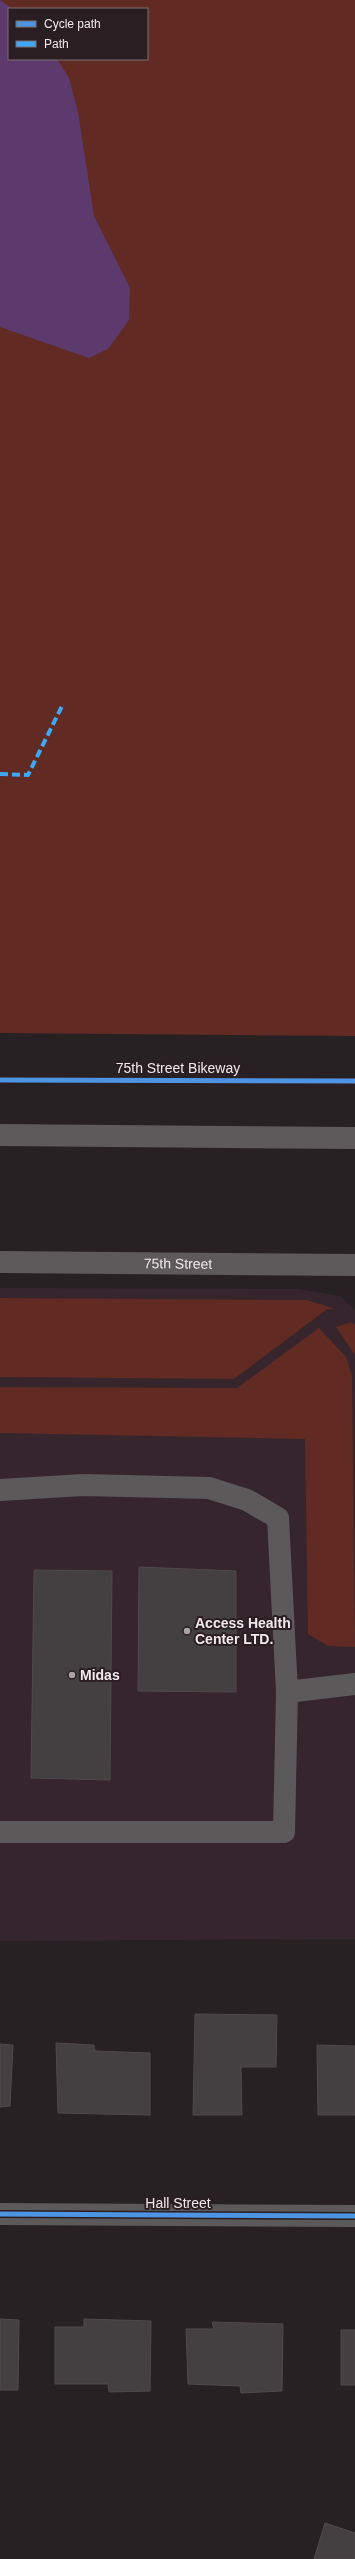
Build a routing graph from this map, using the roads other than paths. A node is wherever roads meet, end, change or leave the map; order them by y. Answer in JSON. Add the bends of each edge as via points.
{"nodes":[{"id":1,"x":0,"y":1135,"type":"edge"},
{"id":2,"x":355,"y":1138,"type":"edge"},
{"id":3,"x":0,"y":1262,"type":"edge"},
{"id":4,"x":355,"y":1265,"type":"edge"},
{"id":5,"x":0,"y":1490,"type":"edge"},
{"id":6,"x":355,"y":1684,"type":"edge"},
{"id":7,"x":287,"y":1692,"type":"junction"},
{"id":8,"x":0,"y":1832,"type":"edge"},
{"id":9,"x":0,"y":2214,"type":"edge"},
{"id":10,"x":355,"y":2216,"type":"edge"}],
"edges":[{"from":1,"to":2,"type":"main road"},
{"from":3,"to":4,"type":"main road","name":"75th Street"},
{"from":5,"to":7,"type":"street","via":[[83,1485],[209,1488],[247,1500],[278,1518]]},
{"from":6,"to":7,"type":"street"},
{"from":7,"to":8,"type":"street","via":[[284,1832]]},
{"from":9,"to":10,"type":"street","name":"Hall Street"}]}
